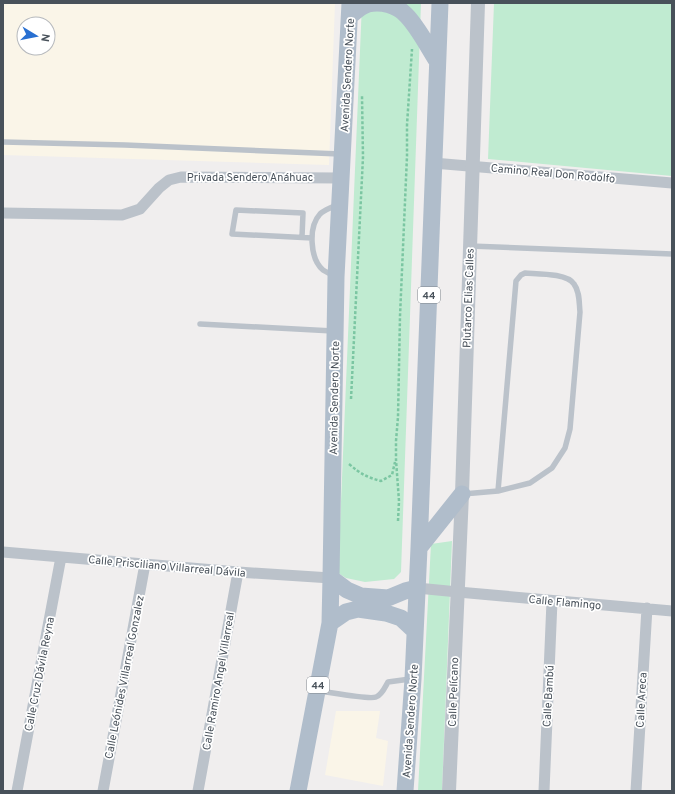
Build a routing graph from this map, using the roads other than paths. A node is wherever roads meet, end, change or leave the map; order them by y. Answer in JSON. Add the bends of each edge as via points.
{"nodes":[{"id":1,"x":440,"y":3,"type":"edge"},
{"id":2,"x":478,"y":3,"type":"edge"},
{"id":3,"x":350,"y":9,"type":"edge"},
{"id":4,"x":437,"y":62,"type":"junction"},
{"id":5,"x":3,"y":142,"type":"edge"},
{"id":6,"x":342,"y":154,"type":"junction"},
{"id":7,"x":433,"y":163,"type":"junction"},
{"id":8,"x":472,"y":166,"type":"junction"},
{"id":9,"x":341,"y":178,"type":"junction"},
{"id":10,"x":672,"y":183,"type":"edge"},
{"id":11,"x":340,"y":203,"type":"junction"},
{"id":12,"x":3,"y":213,"type":"edge"},
{"id":13,"x":302,"y":237,"type":"junction"},
{"id":14,"x":312,"y":238,"type":"junction"},
{"id":15,"x":470,"y":246,"type":"junction"},
{"id":16,"x":672,"y":254,"type":"edge"},
{"id":17,"x":336,"y":277,"type":"junction"},
{"id":18,"x":200,"y":324,"type":"dead end"},
{"id":19,"x":335,"y":331,"type":"junction"},
{"id":20,"x":498,"y":491,"type":"junction"},
{"id":21,"x":462,"y":494,"type":"junction"},
{"id":22,"x":420,"y":548,"type":"junction"},
{"id":23,"x":3,"y":552,"type":"edge"},
{"id":24,"x":61,"y":557,"type":"junction"},
{"id":25,"x":146,"y":564,"type":"junction"},
{"id":26,"x":238,"y":572,"type":"junction"},
{"id":27,"x":332,"y":578,"type":"junction"},
{"id":28,"x":417,"y":588,"type":"junction"},
{"id":29,"x":458,"y":592,"type":"junction"},
{"id":30,"x":552,"y":601,"type":"junction"},
{"id":31,"x":646,"y":608,"type":"junction"},
{"id":32,"x":672,"y":611,"type":"edge"},
{"id":33,"x":330,"y":623,"type":"junction"},
{"id":34,"x":415,"y":631,"type":"junction"},
{"id":35,"x":413,"y":679,"type":"junction"},
{"id":36,"x":317,"y":691,"type":"junction"},
{"id":37,"x":17,"y":791,"type":"edge"},
{"id":38,"x":103,"y":791,"type":"edge"},
{"id":39,"x":198,"y":791,"type":"edge"},
{"id":40,"x":298,"y":791,"type":"edge"},
{"id":41,"x":405,"y":791,"type":"edge"},
{"id":42,"x":450,"y":791,"type":"edge"},
{"id":43,"x":544,"y":791,"type":"edge"},
{"id":44,"x":636,"y":791,"type":"edge"}],
"edges":[{"from":1,"to":4,"type":"main road","name":"Avenida Sendero Norte","number":"44"},
{"from":2,"to":8,"type":"street","name":"Plutarco Elias Calles"},
{"from":3,"to":4,"type":"main road","via":[[359,9],[369,4],[391,5],[399,9],[413,24]]},
{"from":3,"to":6,"type":"main road","name":"Avenida Sendero Norte","number":"44"},
{"from":4,"to":7,"type":"main road","name":"Avenida Sendero Norte","number":"44"},
{"from":5,"to":6,"type":"lane"},
{"from":6,"to":9,"type":"main road","name":"Avenida Sendero Norte","number":"44"},
{"from":7,"to":8,"type":"street","name":"Camino Real Don Rodolfo"},
{"from":7,"to":22,"type":"main road","name":"Avenida Sendero Norte","number":"44"},
{"from":8,"to":10,"type":"street","name":"Camino Real Don Rodolfo"},
{"from":8,"to":15,"type":"street","name":"Plutarco Elias Calles"},
{"from":9,"to":11,"type":"main road","name":"Avenida Sendero Norte","number":"44"},
{"from":9,"to":12,"type":"street","name":"Privada Sendero Anáhuac","via":[[181,177],[169,180],[140,209],[122,215]]},
{"from":11,"to":14,"type":"lane","via":[[320,214],[315,222]]},
{"from":11,"to":17,"type":"main road","name":"Avenida Sendero Norte","number":"44"},
{"from":13,"to":13,"type":"lane","via":[[232,234],[236,210],[303,213]]},
{"from":13,"to":14,"type":"lane"},
{"from":14,"to":17,"type":"lane","via":[[317,262],[323,270]]},
{"from":15,"to":16,"type":"lane"},
{"from":15,"to":21,"type":"street","name":"Plutarco Elias Calles"},
{"from":17,"to":19,"type":"main road","name":"Avenida Sendero Norte","number":"44"},
{"from":18,"to":19,"type":"lane"},
{"from":19,"to":27,"type":"main road","name":"Avenida Sendero Norte","number":"44"},
{"from":20,"to":20,"type":"lane","via":[[530,483],[552,468],[565,448],[570,429],[580,312],[574,283],[566,277],[525,273],[516,281]]},
{"from":20,"to":21,"type":"lane"},
{"from":21,"to":22,"type":"main road"},
{"from":21,"to":29,"type":"street","name":"Plutarco Elias Calles"},
{"from":22,"to":28,"type":"main road","name":"Avenida Sendero Norte","number":"44"},
{"from":23,"to":24,"type":"street","name":"Calle Prisciliano Villarreal Dávila"},
{"from":24,"to":25,"type":"street","name":"Calle Prisciliano Villarreal Dávila"},
{"from":24,"to":37,"type":"street","name":"Calle Cruz Dávila Reyna"},
{"from":25,"to":26,"type":"street","name":"Calle Prisciliano Villarreal Dávila"},
{"from":25,"to":38,"type":"street","name":"Calle Leónides Villarreal Gonzalez"},
{"from":26,"to":27,"type":"street","name":"Calle Prisciliano Villarreal Dávila"},
{"from":26,"to":39,"type":"street","name":"Calle Ramiro Angel Villarreal"},
{"from":27,"to":28,"type":"main road","via":[[347,590],[361,596],[388,598]]},
{"from":27,"to":33,"type":"main road","name":"Avenida Sendero Norte","number":"44"},
{"from":28,"to":29,"type":"street","name":"Calle Flamingo"},
{"from":28,"to":34,"type":"main road","name":"Avenida Sendero Norte","number":"44"},
{"from":29,"to":30,"type":"street","name":"Calle Flamingo"},
{"from":29,"to":42,"type":"street","name":"Calle Pelícano"},
{"from":30,"to":31,"type":"street","name":"Calle Flamingo"},
{"from":30,"to":43,"type":"street","name":"Calle Bambú"},
{"from":31,"to":32,"type":"street","name":"Calle Flamingo"},
{"from":31,"to":44,"type":"street","name":"Calle Areca"},
{"from":33,"to":34,"type":"main road","via":[[346,612],[358,609],[401,618]]},
{"from":33,"to":36,"type":"main road","name":"Avenida Sendero Norte","number":"44"},
{"from":34,"to":35,"type":"main road","name":"Avenida Sendero Norte","number":"44"},
{"from":35,"to":36,"type":"lane","via":[[388,682],[376,698]]},
{"from":35,"to":41,"type":"main road","name":"Avenida Sendero Norte","number":"44"},
{"from":36,"to":40,"type":"main road","name":"Avenida Sendero Norte","number":"44"}]}
